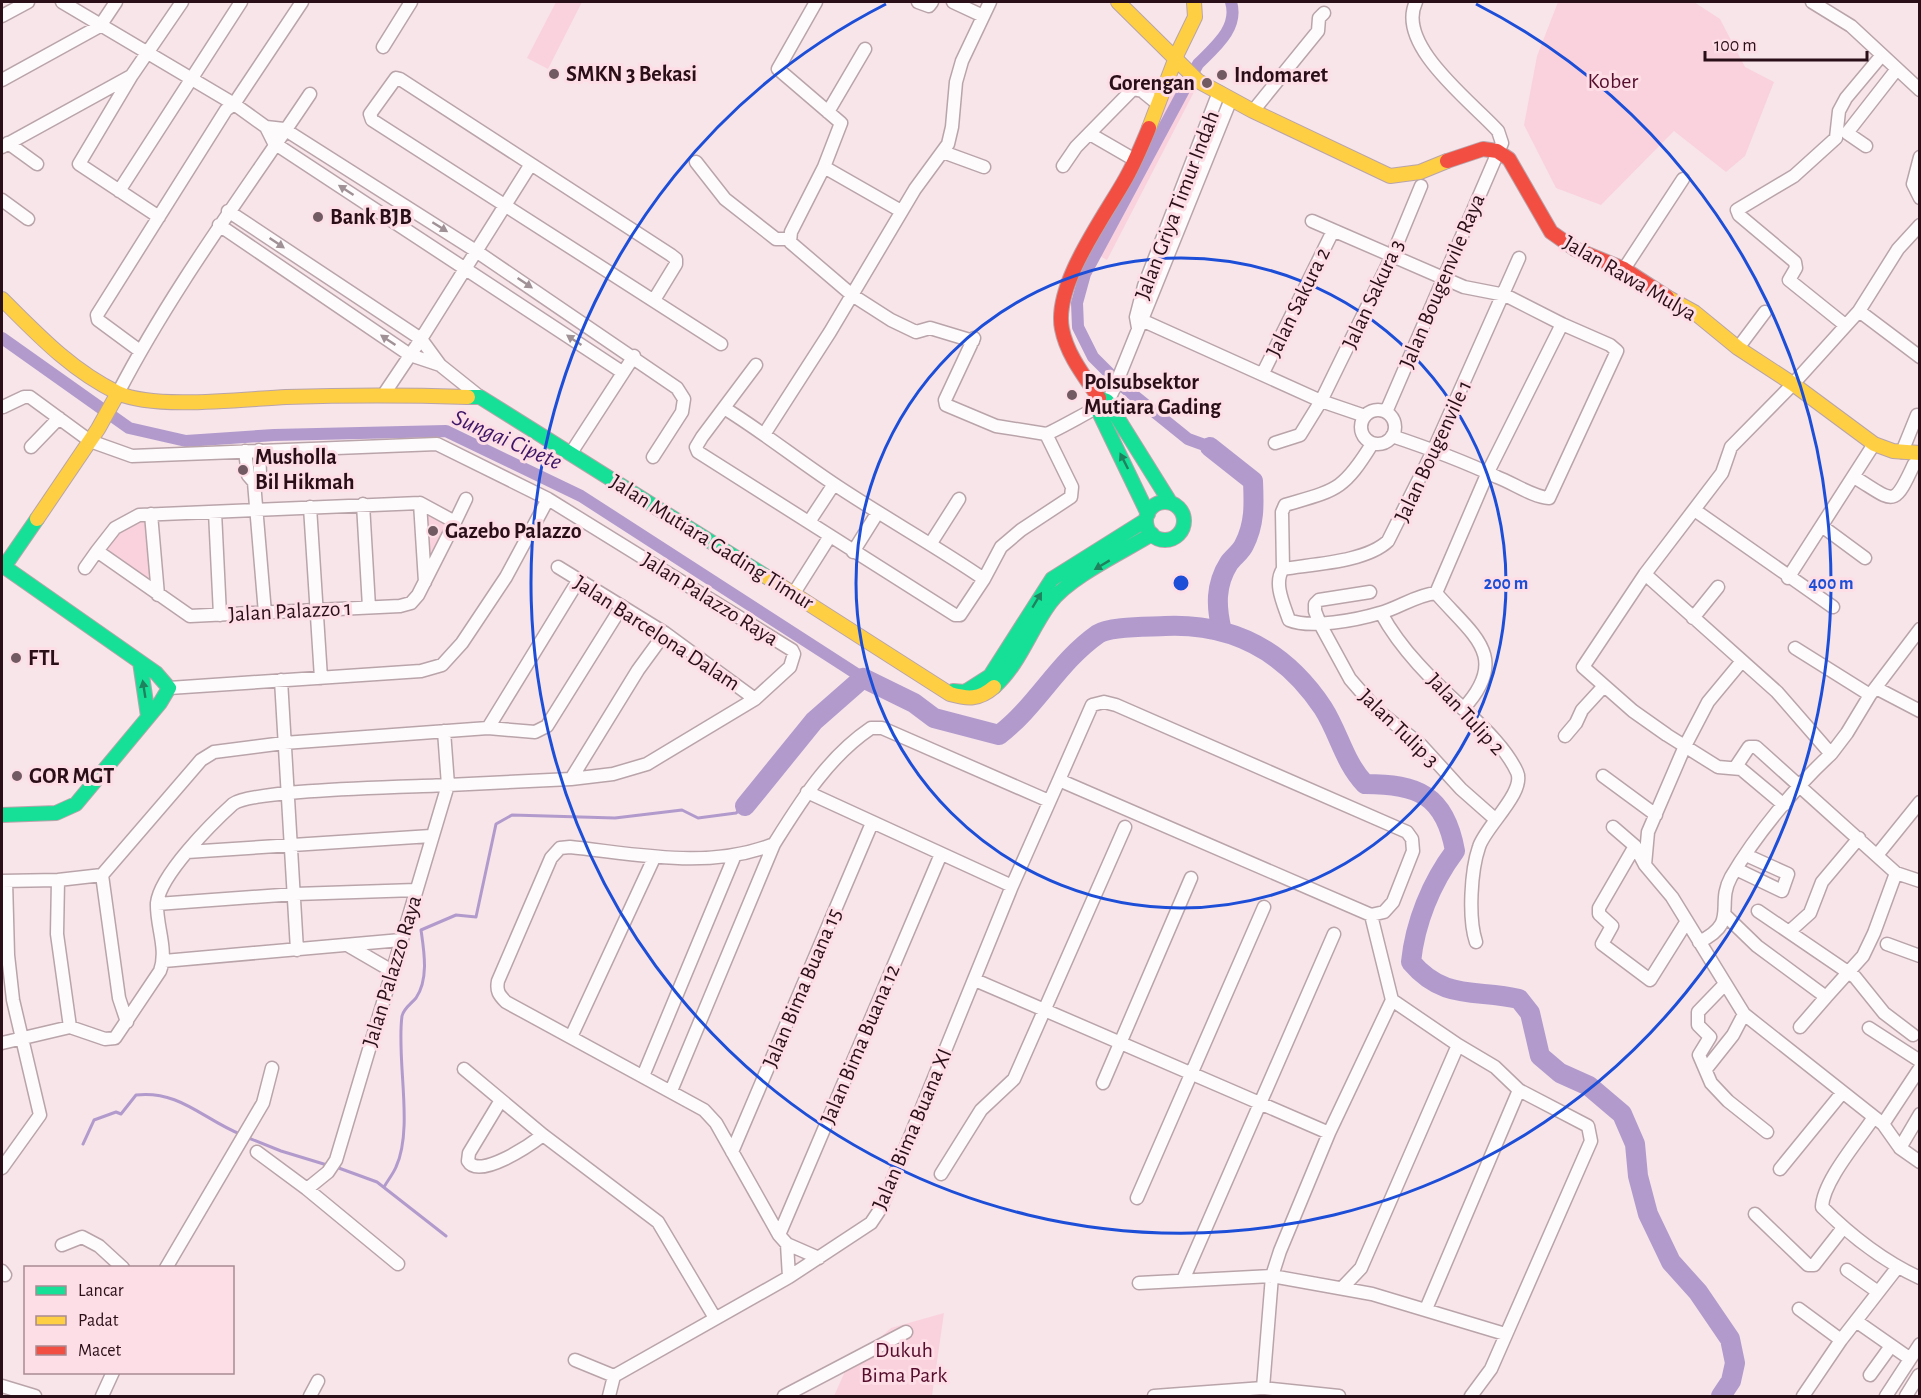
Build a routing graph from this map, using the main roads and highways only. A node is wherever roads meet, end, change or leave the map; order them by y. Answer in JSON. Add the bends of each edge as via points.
{"nodes":[{"id":1,"x":1118,"y":2,"type":"edge"},
{"id":2,"x":1194,"y":2,"type":"edge"},
{"id":3,"x":1180,"y":64,"type":"junction"},
{"id":4,"x":2,"y":299,"type":"edge"},
{"id":5,"x":116,"y":397,"type":"junction"},
{"id":6,"x":1104,"y":398,"type":"junction"},
{"id":7,"x":1917,"y":459,"type":"edge"},
{"id":8,"x":1170,"y":502,"type":"junction"},
{"id":9,"x":1147,"y":517,"type":"junction"},
{"id":10,"x":1152,"y":534,"type":"junction"},
{"id":11,"x":4,"y":564,"type":"edge"},
{"id":12,"x":140,"y":662,"type":"junction"},
{"id":13,"x":942,"y":688,"type":"junction"},
{"id":14,"x":148,"y":716,"type":"junction"},
{"id":15,"x":2,"y":815,"type":"edge"}],
"edges":[{"from":1,"to":3,"type":"main road"},
{"from":2,"to":3,"type":"main road","via":[[1195,17]]},
{"from":3,"to":6,"type":"main road","via":[[1135,160],[1071,279],[1062,308],[1066,340],[1081,371]]},
{"from":3,"to":7,"type":"main road","name":"Jalan Rawa Mulya","via":[[1198,81],[1253,111],[1397,178],[1471,152],[1499,151],[1509,159],[1551,232],[1575,249],[1624,269],[1694,312],[1738,348],[1874,444]]},
{"from":4,"to":5,"type":"main road","name":"Jalan Mutiara Gading Timur","via":[[60,358]]},
{"from":5,"to":11,"type":"main road"},
{"from":5,"to":13,"type":"main road","name":"Jalan Mutiara Gading Timur","via":[[182,401],[384,394],[480,397]]},
{"from":6,"to":8,"type":"main road"},
{"from":9,"to":6,"type":"main road","one_way":true},
{"from":8,"to":9,"type":"main road","via":[[1156,504]]},
{"from":8,"to":10,"type":"main road","via":[[1184,517],[1180,532],[1166,539]]},
{"from":9,"to":10,"type":"main road"},
{"from":13,"to":9,"type":"main road","one_way":true,"via":[[965,692],[981,685],[999,664],[1047,584]]},
{"from":10,"to":13,"type":"main road","name":"Jalan Mutiara Gading Timur","one_way":true,"via":[[1061,589],[990,693],[967,701]]},
{"from":11,"to":12,"type":"main road","via":[[8,572]]},
{"from":14,"to":12,"type":"main road","one_way":true},
{"from":12,"to":14,"type":"main road","via":[[169,688]]},
{"from":14,"to":15,"type":"main road","via":[[76,804],[56,813]]}]}
